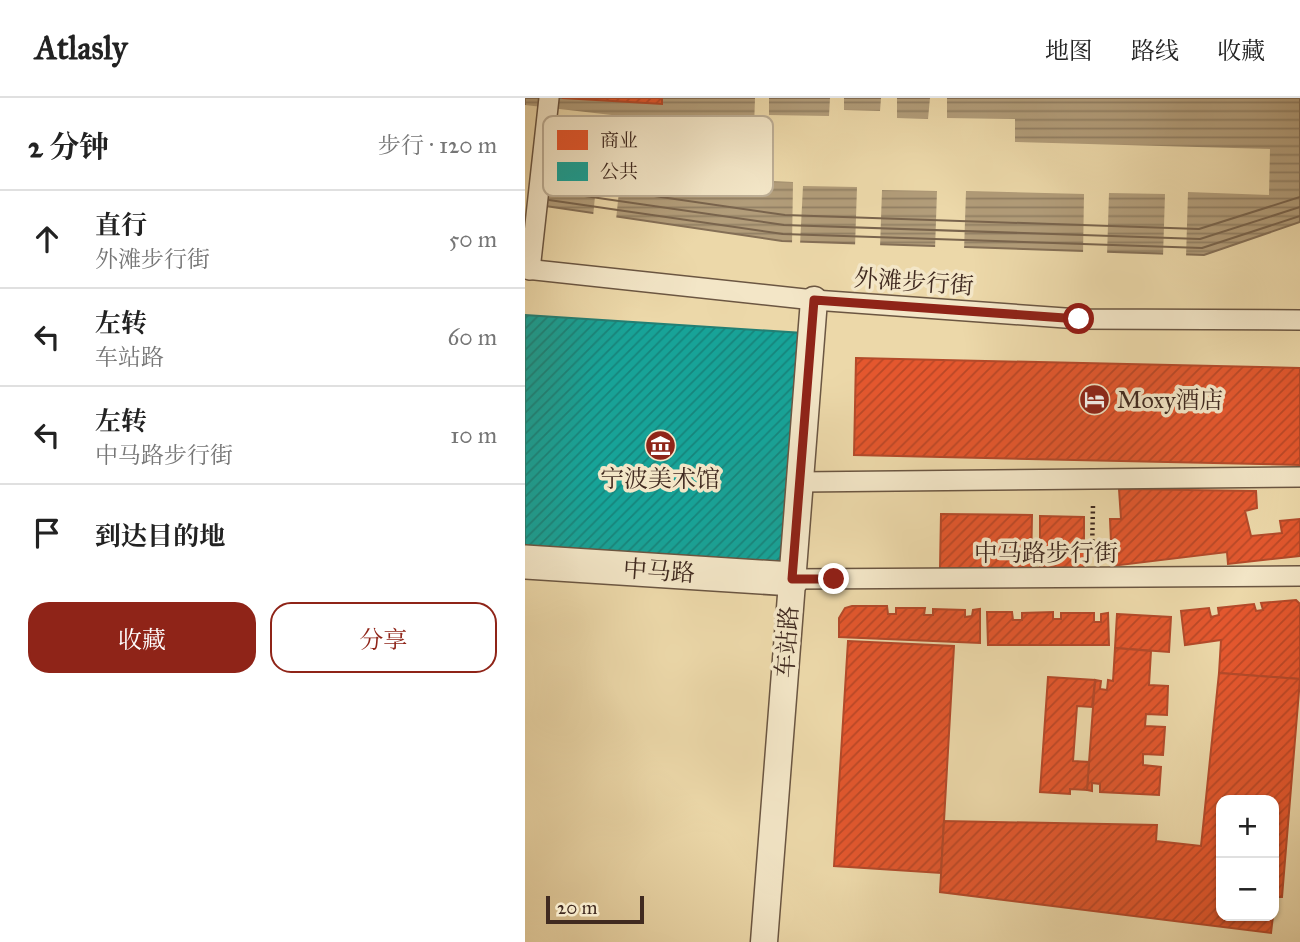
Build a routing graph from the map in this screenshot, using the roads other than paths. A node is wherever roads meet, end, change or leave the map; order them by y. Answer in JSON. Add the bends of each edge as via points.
{"nodes":[{"id":1,"x":549,"y":98,"type":"edge"},
{"id":2,"x":547,"y":116,"type":"edge"},
{"id":3,"x":543,"y":145,"type":"edge"},
{"id":4,"x":527,"y":269,"type":"edge"},
{"id":5,"x":814,"y":300,"type":"junction"},
{"id":6,"x":1300,"y":320,"type":"edge"},
{"id":7,"x":1300,"y":477,"type":"edge"},
{"id":8,"x":800,"y":482,"type":"junction"},
{"id":9,"x":525,"y":562,"type":"edge"},
{"id":10,"x":1300,"y":576,"type":"edge"},
{"id":11,"x":792,"y":579,"type":"junction"},
{"id":12,"x":764,"y":942,"type":"edge"}],
"edges":[{"from":1,"to":2,"type":"street"},
{"from":3,"to":4,"type":"street"},
{"from":4,"to":5,"type":"street","name":"外滩步行街"},
{"from":5,"to":6,"type":"street","name":"外滩步行街","via":[[1079,319]]},
{"from":5,"to":8,"type":"street","name":"车站路"},
{"from":7,"to":8,"type":"street"},
{"from":8,"to":11,"type":"street","name":"车站路"},
{"from":9,"to":11,"type":"street","name":"中马路"},
{"from":10,"to":11,"type":"street","name":"中马路步行街"},
{"from":11,"to":12,"type":"street","name":"车站路"}]}
